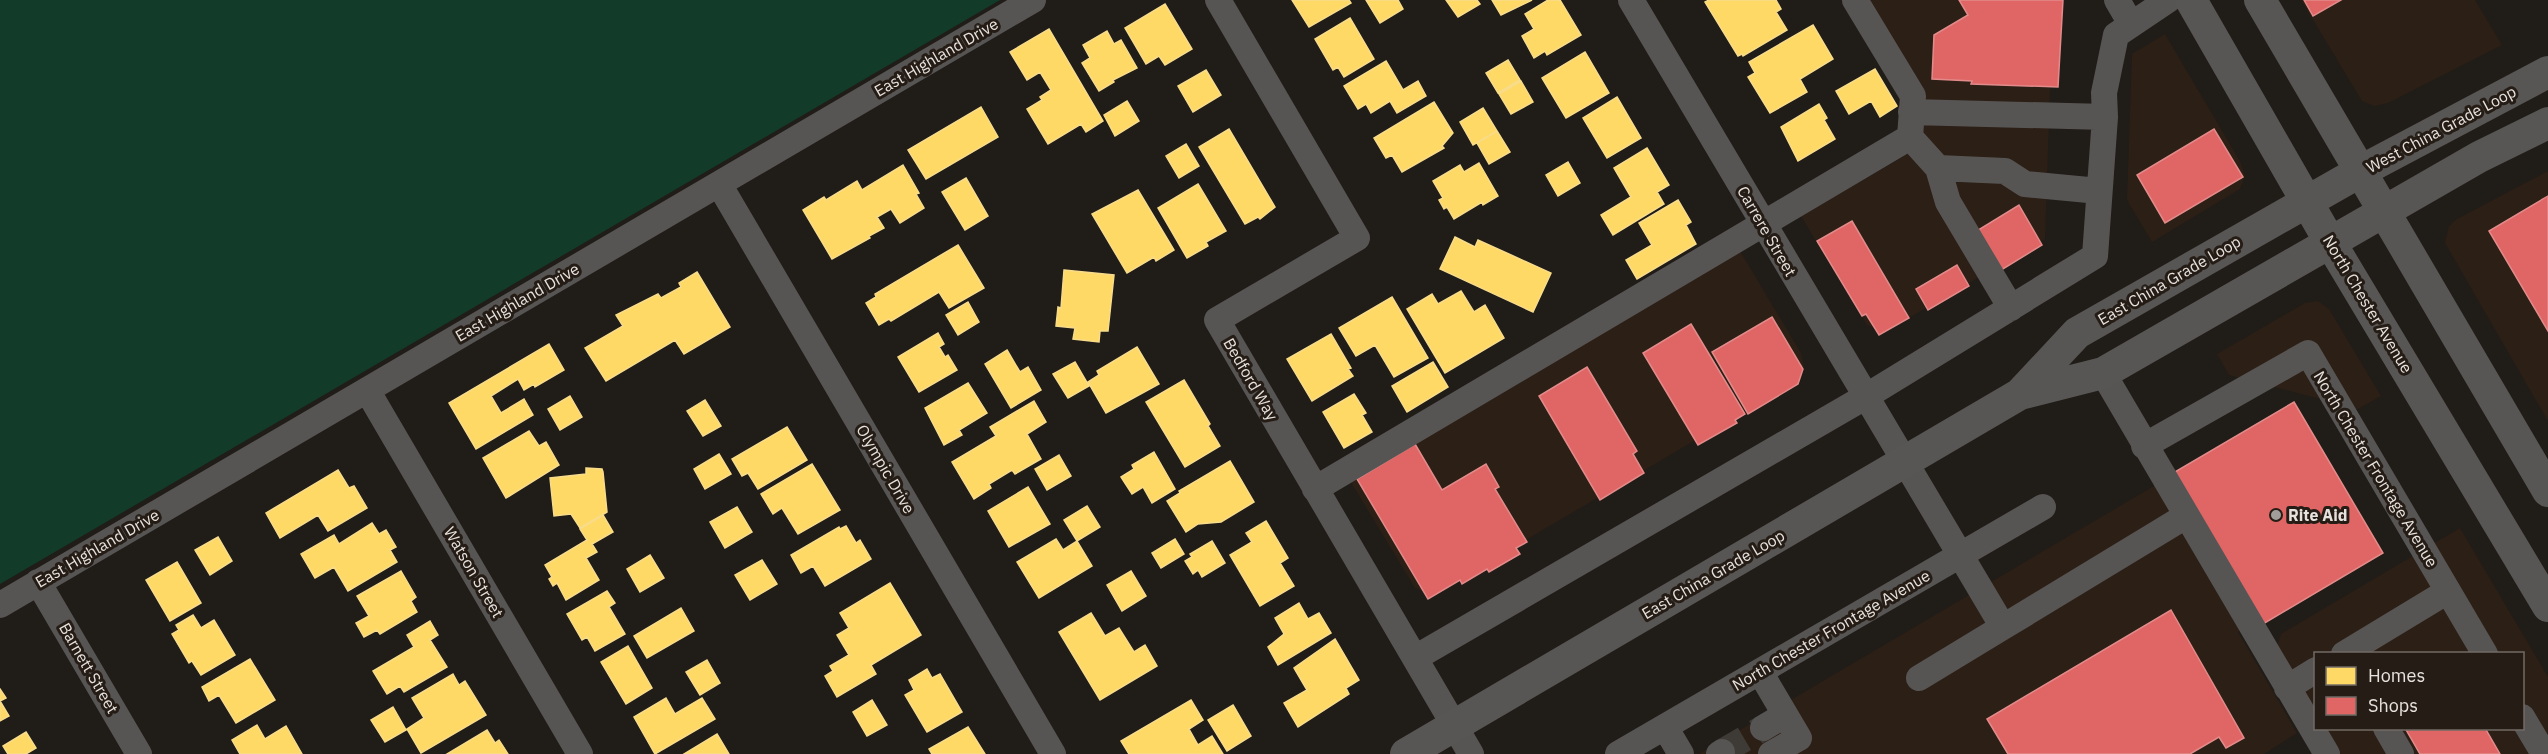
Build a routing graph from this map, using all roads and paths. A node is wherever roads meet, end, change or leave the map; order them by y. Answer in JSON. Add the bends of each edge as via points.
{"nodes":[{"id":1,"x":1033,"y":0,"type":"edge"},
{"id":2,"x":1218,"y":0,"type":"edge"},
{"id":3,"x":1632,"y":0,"type":"edge"},
{"id":4,"x":1856,"y":0,"type":"edge"},
{"id":5,"x":2117,"y":0,"type":"edge"},
{"id":6,"x":2168,"y":0,"type":"edge"},
{"id":7,"x":2191,"y":0,"type":"edge"},
{"id":8,"x":2260,"y":0,"type":"edge"},
{"id":9,"x":2131,"y":24,"type":"junction"},
{"id":10,"x":2548,"y":72,"type":"edge"},
{"id":11,"x":2105,"y":117,"type":"junction"},
{"id":12,"x":2548,"y":123,"type":"edge"},
{"id":13,"x":1911,"y":124,"type":"junction"},
{"id":14,"x":1938,"y":168,"type":"junction"},
{"id":15,"x":2361,"y":171,"type":"junction"},
{"id":16,"x":719,"y":184,"type":"junction"},
{"id":17,"x":2334,"y":186,"type":"joint"},
{"id":18,"x":2099,"y":191,"type":"junction"},
{"id":19,"x":2307,"y":201,"type":"junction"},
{"id":20,"x":2384,"y":211,"type":"junction"},
{"id":21,"x":1764,"y":225,"type":"junction"},
{"id":22,"x":2330,"y":242,"type":"junction"},
{"id":23,"x":2011,"y":308,"type":"junction"},
{"id":24,"x":2103,"y":373,"type":"junction"},
{"id":25,"x":367,"y":390,"type":"junction"},
{"id":26,"x":2020,"y":394,"type":"junction"},
{"id":27,"x":1864,"y":397,"type":"junction"},
{"id":28,"x":2144,"y":446,"type":"junction"},
{"id":29,"x":1904,"y":463,"type":"junction"},
{"id":30,"x":2471,"y":476,"type":"junction"},
{"id":31,"x":1315,"y":489,"type":"junction"},
{"id":32,"x":2548,"y":490,"type":"edge"},
{"id":33,"x":2043,"y":507,"type":"dead end"},
{"id":34,"x":2186,"y":516,"type":"junction"},
{"id":35,"x":1960,"y":555,"type":"junction"},
{"id":36,"x":2548,"y":562,"type":"edge"},
{"id":37,"x":38,"y":582,"type":"junction"},
{"id":38,"x":2448,"y":591,"type":"junction"},
{"id":39,"x":0,"y":605,"type":"edge"},
{"id":40,"x":2548,"y":606,"type":"edge"},
{"id":41,"x":2003,"y":627,"type":"junction"},
{"id":42,"x":2347,"y":652,"type":"edge"},
{"id":43,"x":2484,"y":652,"type":"edge"},
{"id":44,"x":1415,"y":658,"type":"junction"},
{"id":45,"x":2314,"y":671,"type":"edge"},
{"id":46,"x":1760,"y":672,"type":"junction"},
{"id":47,"x":1918,"y":678,"type":"dead end"},
{"id":48,"x":2287,"y":688,"type":"junction"},
{"id":49,"x":1785,"y":715,"type":"junction"},
{"id":50,"x":2524,"y":719,"type":"edge"},
{"id":51,"x":1454,"y":726,"type":"junction"},
{"id":52,"x":1665,"y":727,"type":"junction"},
{"id":53,"x":1763,"y":728,"type":"tunnel mouth"},
{"id":54,"x":2387,"y":730,"type":"edge"},
{"id":55,"x":1803,"y":746,"type":"edge"},
{"id":56,"x":139,"y":754,"type":"edge"},
{"id":57,"x":580,"y":754,"type":"edge"},
{"id":58,"x":1053,"y":754,"type":"edge"},
{"id":59,"x":1406,"y":754,"type":"edge"},
{"id":60,"x":1471,"y":754,"type":"edge"},
{"id":61,"x":1618,"y":754,"type":"edge"},
{"id":62,"x":1682,"y":754,"type":"edge"},
{"id":63,"x":1771,"y":754,"type":"tunnel mouth"},
{"id":64,"x":2327,"y":754,"type":"edge"},
{"id":65,"x":2401,"y":754,"type":"edge"},
{"id":66,"x":2544,"y":754,"type":"edge"}],
"edges":[{"from":1,"to":16,"type":"street","name":"East Highland Drive"},
{"from":2,"to":31,"type":"street","name":"Bedford Way","via":[[1357,238],[1216,320]]},
{"from":3,"to":21,"type":"street","name":"Carrere Street"},
{"from":4,"to":13,"type":"street","via":[[1913,96]]},
{"from":5,"to":9,"type":"street"},
{"from":6,"to":9,"type":"street"},
{"from":7,"to":19,"type":"main road","name":"North Chester Avenue"},
{"from":8,"to":15,"type":"main road"},
{"from":9,"to":11,"type":"street","via":[[2116,35],[2104,93]]},
{"from":10,"to":15,"type":"main road","name":"West China Grade Loop"},
{"from":11,"to":13,"type":"street"},
{"from":11,"to":18,"type":"street"},
{"from":12,"to":20,"type":"main road"},
{"from":13,"to":14,"type":"street"},
{"from":13,"to":21,"type":"street"},
{"from":14,"to":18,"type":"street","via":[[2005,171],[2025,184]]},
{"from":14,"to":23,"type":"street","via":[[1948,202]]},
{"from":15,"to":17,"type":"main road","name":"West China Grade Loop"},
{"from":15,"to":20,"type":"main road"},
{"from":16,"to":25,"type":"street","name":"East Highland Drive"},
{"from":16,"to":58,"type":"street","name":"Olympic Drive"},
{"from":17,"to":19,"type":"main road","name":"East China Grade Loop"},
{"from":18,"to":23,"type":"street","via":[[2095,256]]},
{"from":19,"to":22,"type":"main road","name":"North Chester Avenue"},
{"from":19,"to":26,"type":"main road","name":"East China Grade Loop","via":[[2077,333]]},
{"from":20,"to":22,"type":"main road","name":"East China Grade Loop"},
{"from":20,"to":32,"type":"main road"},
{"from":21,"to":27,"type":"street","name":"Carrere Street"},
{"from":21,"to":31,"type":"street"},
{"from":22,"to":24,"type":"main road","name":"East China Grade Loop"},
{"from":22,"to":30,"type":"main road","name":"North Chester Avenue"},
{"from":23,"to":27,"type":"street"},
{"from":24,"to":26,"type":"main road","name":"East China Grade Loop"},
{"from":24,"to":28,"type":"street"},
{"from":25,"to":37,"type":"street","name":"East Highland Drive"},
{"from":25,"to":57,"type":"street","name":"Watson Street"},
{"from":26,"to":29,"type":"main road","name":"East China Grade Loop"},
{"from":27,"to":29,"type":"street","name":"Carrere Street"},
{"from":27,"to":44,"type":"street"},
{"from":28,"to":34,"type":"street"},
{"from":28,"to":38,"type":"street","name":"North Chester Frontage Avenue","via":[[2308,353]]},
{"from":29,"to":35,"type":"street","name":"Carrere Street"},
{"from":29,"to":51,"type":"main road","name":"East China Grade Loop"},
{"from":30,"to":36,"type":"main road"},
{"from":30,"to":40,"type":"main road","name":"North Chester Avenue"},
{"from":31,"to":44,"type":"street","name":"Bedford Way"},
{"from":33,"to":35,"type":"street","name":"North Chester Frontage Avenue"},
{"from":34,"to":41,"type":"street"},
{"from":34,"to":48,"type":"street"},
{"from":35,"to":41,"type":"street","name":"Carrere Street"},
{"from":35,"to":46,"type":"street","name":"North Chester Frontage Avenue"},
{"from":37,"to":39,"type":"street","name":"East Highland Drive"},
{"from":37,"to":56,"type":"street","name":"Barnett Street"},
{"from":38,"to":42,"type":"street"},
{"from":38,"to":43,"type":"street","name":"North Chester Frontage Avenue"},
{"from":41,"to":47,"type":"street"},
{"from":44,"to":51,"type":"street","name":"Bedford Way"},
{"from":45,"to":48,"type":"street"},
{"from":46,"to":49,"type":"street"},
{"from":46,"to":52,"type":"street","name":"North Chester Frontage Avenue"},
{"from":48,"to":64,"type":"street"},
{"from":49,"to":53,"type":"street"},
{"from":49,"to":55,"type":"street"},
{"from":50,"to":66,"type":"street"},
{"from":51,"to":59,"type":"main road","name":"East China Grade Loop"},
{"from":51,"to":60,"type":"street","name":"Bedford Way"},
{"from":52,"to":61,"type":"street","name":"North Chester Frontage Avenue"},
{"from":52,"to":62,"type":"street"},
{"from":54,"to":65,"type":"street"},
{"from":55,"to":63,"type":"street"}]}
